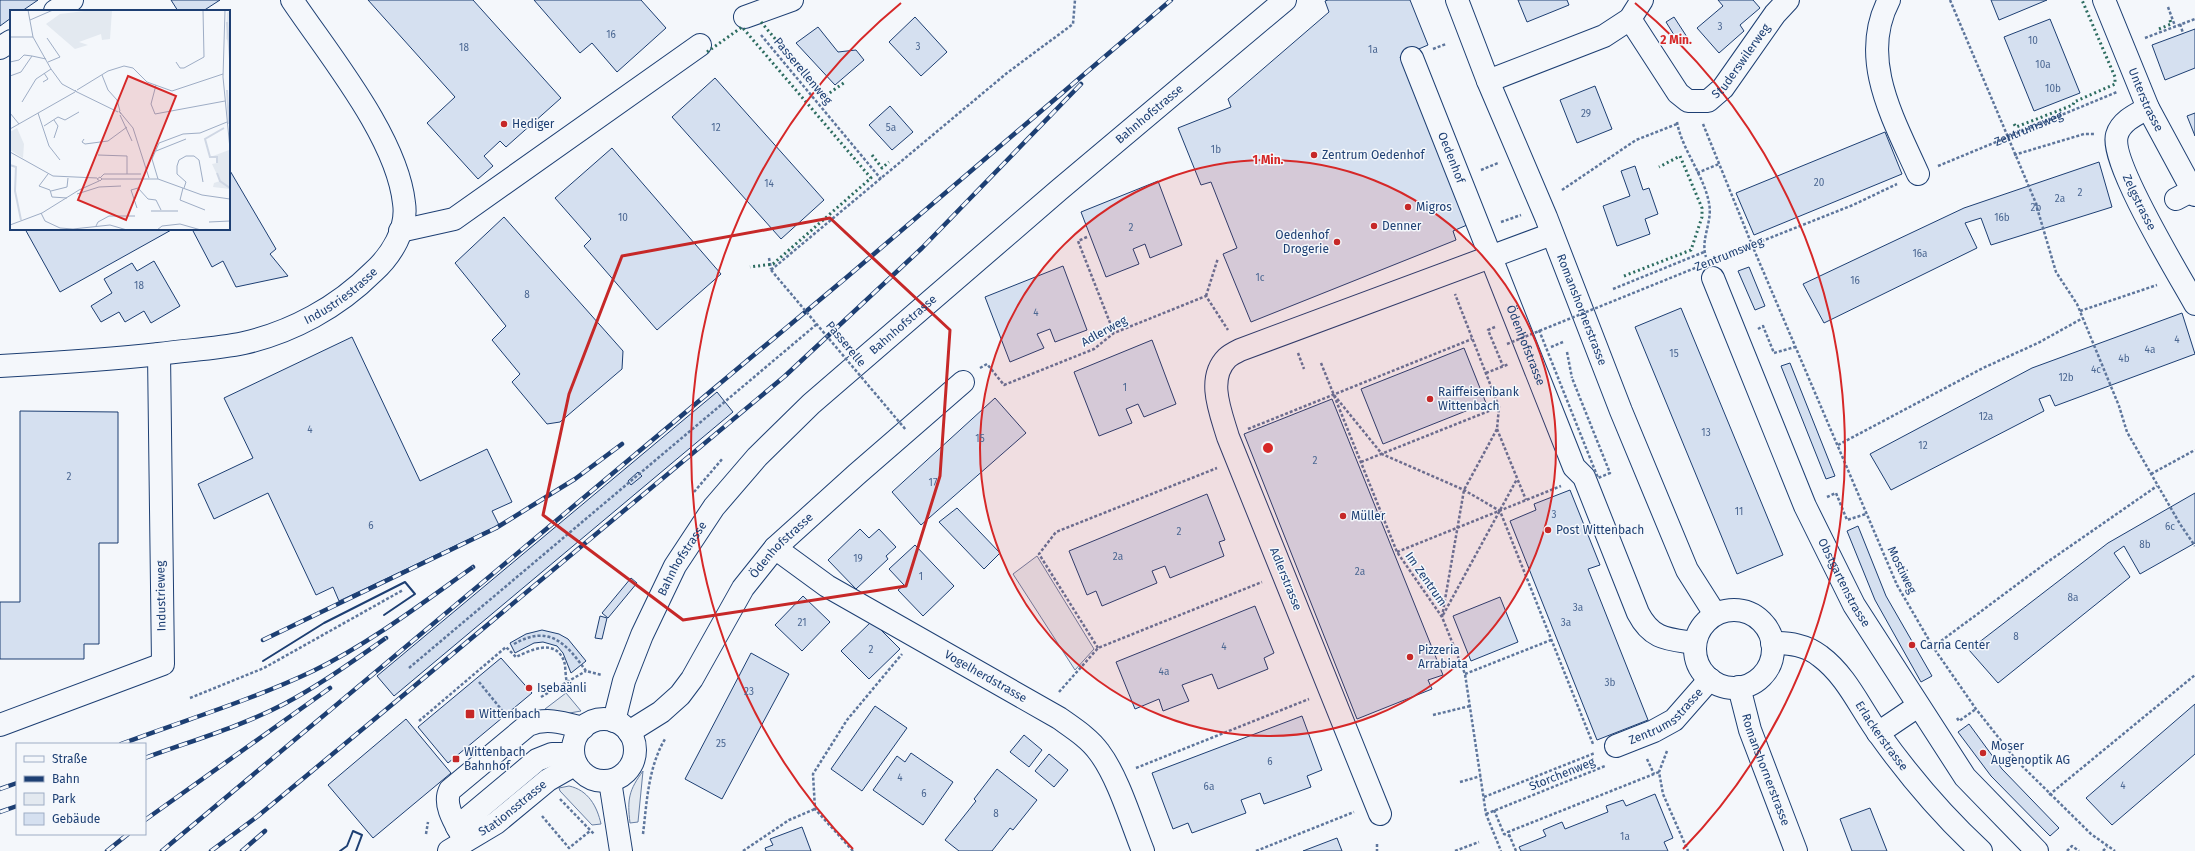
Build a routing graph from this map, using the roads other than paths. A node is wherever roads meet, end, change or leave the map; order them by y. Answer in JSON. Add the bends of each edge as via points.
{"nodes":[{"id":1,"x":72,"y":0,"type":"edge"},
{"id":2,"x":292,"y":0,"type":"edge"},
{"id":3,"x":792,"y":0,"type":"edge"},
{"id":4,"x":1285,"y":0,"type":"edge"},
{"id":5,"x":1456,"y":0,"type":"edge"},
{"id":6,"x":1642,"y":0,"type":"edge"},
{"id":7,"x":1788,"y":0,"type":"edge"},
{"id":8,"x":1889,"y":0,"type":"edge"},
{"id":9,"x":2104,"y":0,"type":"edge"},
{"id":10,"x":57,"y":10,"type":"edge"},
{"id":11,"x":745,"y":17,"type":"road end"},
{"id":12,"x":1630,"y":19,"type":"junction"},
{"id":13,"x":10,"y":42,"type":"edge"},
{"id":14,"x":700,"y":45,"type":"dead end"},
{"id":15,"x":0,"y":48,"type":"edge"},
{"id":16,"x":1412,"y":58,"type":"dead end"},
{"id":17,"x":1488,"y":81,"type":"junction"},
{"id":18,"x":2148,"y":108,"type":"junction"},
{"id":19,"x":1918,"y":174,"type":"road end"},
{"id":20,"x":2188,"y":195,"type":"edge"},
{"id":21,"x":402,"y":224,"type":"junction"},
{"id":22,"x":1552,"y":234,"type":"junction"},
{"id":23,"x":1491,"y":258,"type":"junction"},
{"id":24,"x":1713,"y":278,"type":"road end"},
{"id":25,"x":2195,"y":304,"type":"edge"},
{"id":26,"x":159,"y":354,"type":"junction"},
{"id":27,"x":0,"y":366,"type":"edge"},
{"id":28,"x":963,"y":382,"type":"road end"},
{"id":29,"x":775,"y":548,"type":"junction"},
{"id":30,"x":1715,"y":614,"type":"junction"},
{"id":31,"x":1695,"y":643,"type":"junction"},
{"id":32,"x":1772,"y":643,"type":"junction"},
{"id":33,"x":1710,"y":679,"type":"junction"},
{"id":34,"x":1739,"y":687,"type":"junction"},
{"id":35,"x":1918,"y":706,"type":"junction"},
{"id":36,"x":0,"y":725,"type":"edge"},
{"id":37,"x":622,"y":727,"type":"junction"},
{"id":38,"x":583,"y":728,"type":"junction"},
{"id":39,"x":1878,"y":733,"type":"junction"},
{"id":40,"x":1612,"y":756,"type":"road end"},
{"id":41,"x":575,"y":759,"type":"junction"},
{"id":42,"x":610,"y":781,"type":"junction"},
{"id":43,"x":1380,"y":814,"type":"dead end"},
{"id":44,"x":457,"y":840,"type":"edge"},
{"id":45,"x":621,"y":851,"type":"edge"},
{"id":46,"x":1143,"y":851,"type":"edge"},
{"id":47,"x":1796,"y":851,"type":"edge"},
{"id":48,"x":1981,"y":851,"type":"edge"},
{"id":49,"x":2037,"y":851,"type":"edge"}],
"edges":[{"from":1,"to":10,"type":"street"},
{"from":2,"to":21,"type":"street","name":"Industriestrasse","via":[[374,120],[396,171],[405,204]]},
{"from":3,"to":11,"type":"street"},
{"from":4,"to":37,"type":"street","name":"Bahnhofstrasse","via":[[819,397],[757,457],[714,507],[676,566],[642,635],[624,681]]},
{"from":5,"to":17,"type":"street","name":"Romanshornerstrasse"},
{"from":6,"to":12,"type":"street"},
{"from":7,"to":12,"type":"street","name":"Studerswilerweg","via":[[1775,14],[1723,88],[1708,101],[1687,98]]},
{"from":8,"to":19,"type":"street","via":[[1884,9],[1877,41],[1878,70],[1884,98]]},
{"from":9,"to":18,"type":"street","name":"Unterstrasse"},
{"from":12,"to":17,"type":"street","via":[[1604,36]]},
{"from":13,"to":15,"type":"street"},
{"from":14,"to":21,"type":"street","via":[[454,219]]},
{"from":16,"to":23,"type":"street","name":"Oedenhof"},
{"from":17,"to":22,"type":"street","name":"Romanshornerstrasse"},
{"from":18,"to":20,"type":"street","name":"Unterstrasse"},
{"from":18,"to":25,"type":"street","name":"Zelgstrasse","via":[[2123,124],[2116,135],[2116,152],[2126,176]]},
{"from":21,"to":26,"type":"street","name":"Industriestrasse","via":[[390,252],[379,267],[360,285],[309,319],[244,342]]},
{"from":22,"to":23,"type":"street"},
{"from":22,"to":30,"type":"street","name":"Romanshornerstrasse","via":[[1687,570]]},
{"from":23,"to":31,"type":"street","name":"Ödenhofstrasse","via":[[1574,466],[1584,477],[1644,624],[1662,638]]},
{"from":23,"to":43,"type":"street","name":"Adlerstrasse","via":[[1446,272],[1240,350],[1227,358],[1218,372],[1216,388],[1228,437]]},
{"from":24,"to":35,"type":"street","name":"Obstgartenstrasse","via":[[1805,506],[1850,598]]},
{"from":26,"to":27,"type":"street","name":"Industriestrasse","via":[[95,361]]},
{"from":26,"to":36,"type":"street","name":"Industrieweg","via":[[163,664]]},
{"from":28,"to":29,"type":"street","name":"Ödenhofstrasse"},
{"from":29,"to":37,"type":"street","name":"Ödenhofstrasse","via":[[743,588],[680,695],[661,712]]},
{"from":29,"to":46,"type":"street","name":"Vogelherdstrasse","via":[[827,586],[1081,733],[1099,752],[1113,777]]},
{"from":30,"to":31,"type":"street","via":[[1702,626]]},
{"from":30,"to":32,"type":"street","via":[[1733,610],[1751,614],[1765,626]]},
{"from":31,"to":33,"type":"street","via":[[1698,663]]},
{"from":32,"to":34,"type":"street","via":[[1770,663],[1765,672],[1758,679]]},
{"from":32,"to":39,"type":"street","name":"Erlackerstrasse","via":[[1805,646],[1821,657],[1852,692]]},
{"from":33,"to":34,"type":"street","via":[[1728,687]]},
{"from":33,"to":40,"type":"street","name":"Zentrumsstrasse","via":[[1674,720]]},
{"from":34,"to":47,"type":"street","name":"Romanshornerstrasse","via":[[1750,730]]},
{"from":35,"to":39,"type":"street"},
{"from":35,"to":49,"type":"street","name":"Obstgartenstrasse","via":[[1965,777]]},
{"from":37,"to":38,"type":"street","via":[[598,720]]},
{"from":37,"to":42,"type":"street","via":[[635,749],[634,758],[626,773]]},
{"from":38,"to":41,"type":"street","via":[[574,745]]},
{"from":38,"to":44,"type":"street","via":[[554,721],[537,721],[450,790],[447,799]]},
{"from":39,"to":48,"type":"street","name":"Erlackerstrasse","via":[[1918,784],[1960,832]]},
{"from":41,"to":42,"type":"street","via":[[582,772],[590,778]]},
{"from":41,"to":44,"type":"street","name":"Stationsstrasse","via":[[496,823]]},
{"from":42,"to":45,"type":"street"}]}
